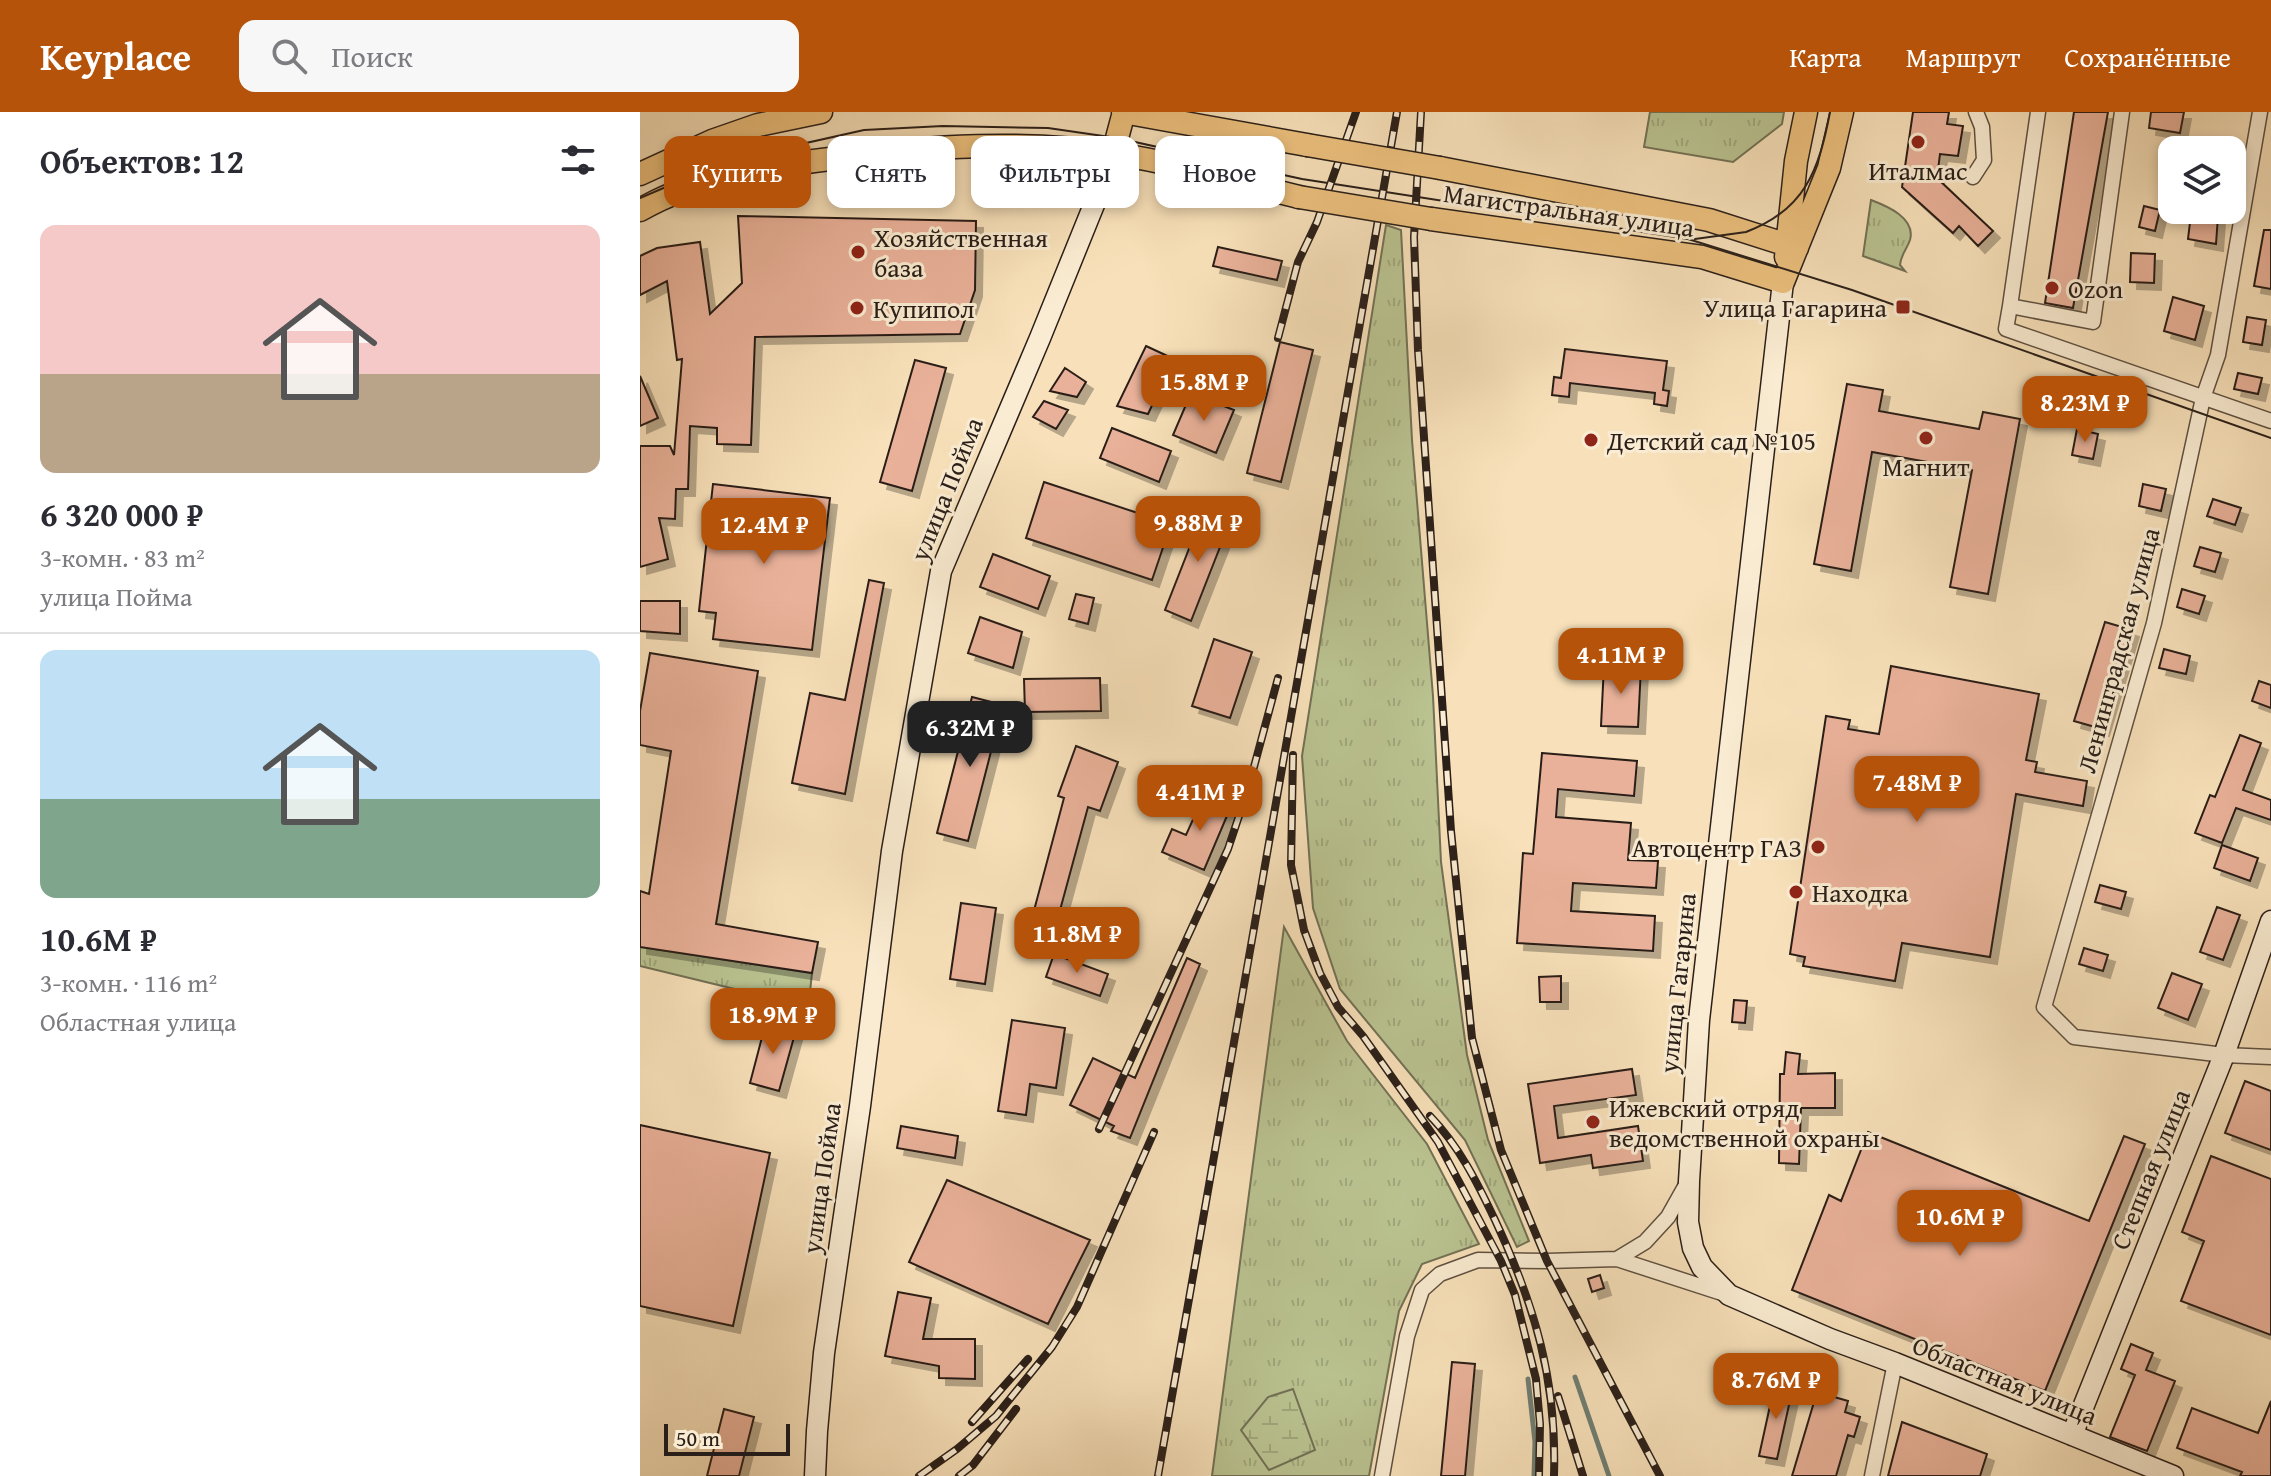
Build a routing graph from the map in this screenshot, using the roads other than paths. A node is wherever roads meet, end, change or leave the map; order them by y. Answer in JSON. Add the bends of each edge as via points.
{"nodes":[{"id":1,"x":821,"y":112,"type":"edge"},
{"id":2,"x":1123,"y":112,"type":"edge"},
{"id":3,"x":1806,"y":112,"type":"edge"},
{"id":4,"x":1842,"y":112,"type":"edge"},
{"id":5,"x":1976,"y":112,"type":"edge"},
{"id":6,"x":2038,"y":112,"type":"edge"},
{"id":7,"x":2122,"y":112,"type":"edge"},
{"id":8,"x":2260,"y":112,"type":"edge"},
{"id":9,"x":1117,"y":136,"type":"edge"},
{"id":10,"x":971,"y":147,"type":"edge"},
{"id":11,"x":1139,"y":157,"type":"edge"},
{"id":12,"x":640,"y":174,"type":"edge"},
{"id":13,"x":1973,"y":177,"type":"dead end"},
{"id":14,"x":1093,"y":208,"type":"edge"},
{"id":15,"x":640,"y":210,"type":"edge"},
{"id":16,"x":1792,"y":247,"type":"junction"},
{"id":17,"x":1783,"y":282,"type":"junction"},
{"id":18,"x":2010,"y":306,"type":"junction"},
{"id":19,"x":2203,"y":398,"type":"junction"},
{"id":20,"x":2271,"y":421,"type":"edge"},
{"id":21,"x":2271,"y":921,"type":"edge"},
{"id":22,"x":2224,"y":1055,"type":"junction"},
{"id":23,"x":2271,"y":1057,"type":"edge"},
{"id":24,"x":1689,"y":1181,"type":"junction"},
{"id":25,"x":1617,"y":1259,"type":"junction"},
{"id":26,"x":1729,"y":1295,"type":"junction"},
{"id":27,"x":1895,"y":1363,"type":"junction"},
{"id":28,"x":2072,"y":1435,"type":"junction"},
{"id":29,"x":815,"y":1476,"type":"edge"},
{"id":30,"x":1382,"y":1476,"type":"edge"},
{"id":31,"x":1872,"y":1476,"type":"edge"},
{"id":32,"x":2173,"y":1476,"type":"edge"}],
"edges":[{"from":1,"to":12,"type":"main road","via":[[758,125]]},
{"from":2,"to":9,"type":"main road","name":"улица Пойма"},
{"from":2,"to":16,"type":"main road","name":"Магистральная улица","bridge":true,"via":[[1709,220]]},
{"from":3,"to":16,"type":"main road","name":"улица Гагарина","via":[[1796,161]]},
{"from":4,"to":16,"type":"main road","name":"улица Гагарина","via":[[1829,168]]},
{"from":5,"to":13,"type":"street","via":[[1984,160]]},
{"from":6,"to":18,"type":"street"},
{"from":7,"to":18,"type":"street","via":[[2093,322]]},
{"from":8,"to":19,"type":"street","name":"Ленинградская улица","via":[[2218,355]]},
{"from":10,"to":15,"type":"main road","name":"Магистральная улица","via":[[777,165],[711,181]]},
{"from":11,"to":17,"type":"main road","name":"Магистральная улица","bridge":true,"via":[[1299,197],[1702,257]]},
{"from":14,"to":29,"type":"street","name":"улица Пойма","via":[[941,571],[892,851],[824,1353]]},
{"from":16,"to":17,"type":"main road","name":"улица Гагарина"},
{"from":17,"to":24,"type":"street","name":"улица Гагарина","via":[[1699,1020]]},
{"from":18,"to":19,"type":"street","via":[[2006,329]]},
{"from":19,"to":20,"type":"street"},
{"from":19,"to":22,"type":"street","name":"Ленинградская улица","via":[[2154,623],[2044,1007],[2074,1037]]},
{"from":21,"to":22,"type":"street","name":"Степная улица"},
{"from":22,"to":23,"type":"street"},
{"from":22,"to":28,"type":"street","name":"Степная улица"},
{"from":24,"to":25,"type":"street","via":[[1653,1234]]},
{"from":24,"to":26,"type":"street","name":"улица Гагарина","via":[[1693,1248],[1702,1267]]},
{"from":25,"to":26,"type":"street"},
{"from":25,"to":30,"type":"street","via":[[1478,1260],[1440,1274],[1422,1290],[1407,1336]]},
{"from":26,"to":27,"type":"street","name":"Областная улица"},
{"from":27,"to":28,"type":"street","name":"Областная улица"},
{"from":27,"to":31,"type":"street"},
{"from":28,"to":32,"type":"street","name":"Областная улица"}]}
